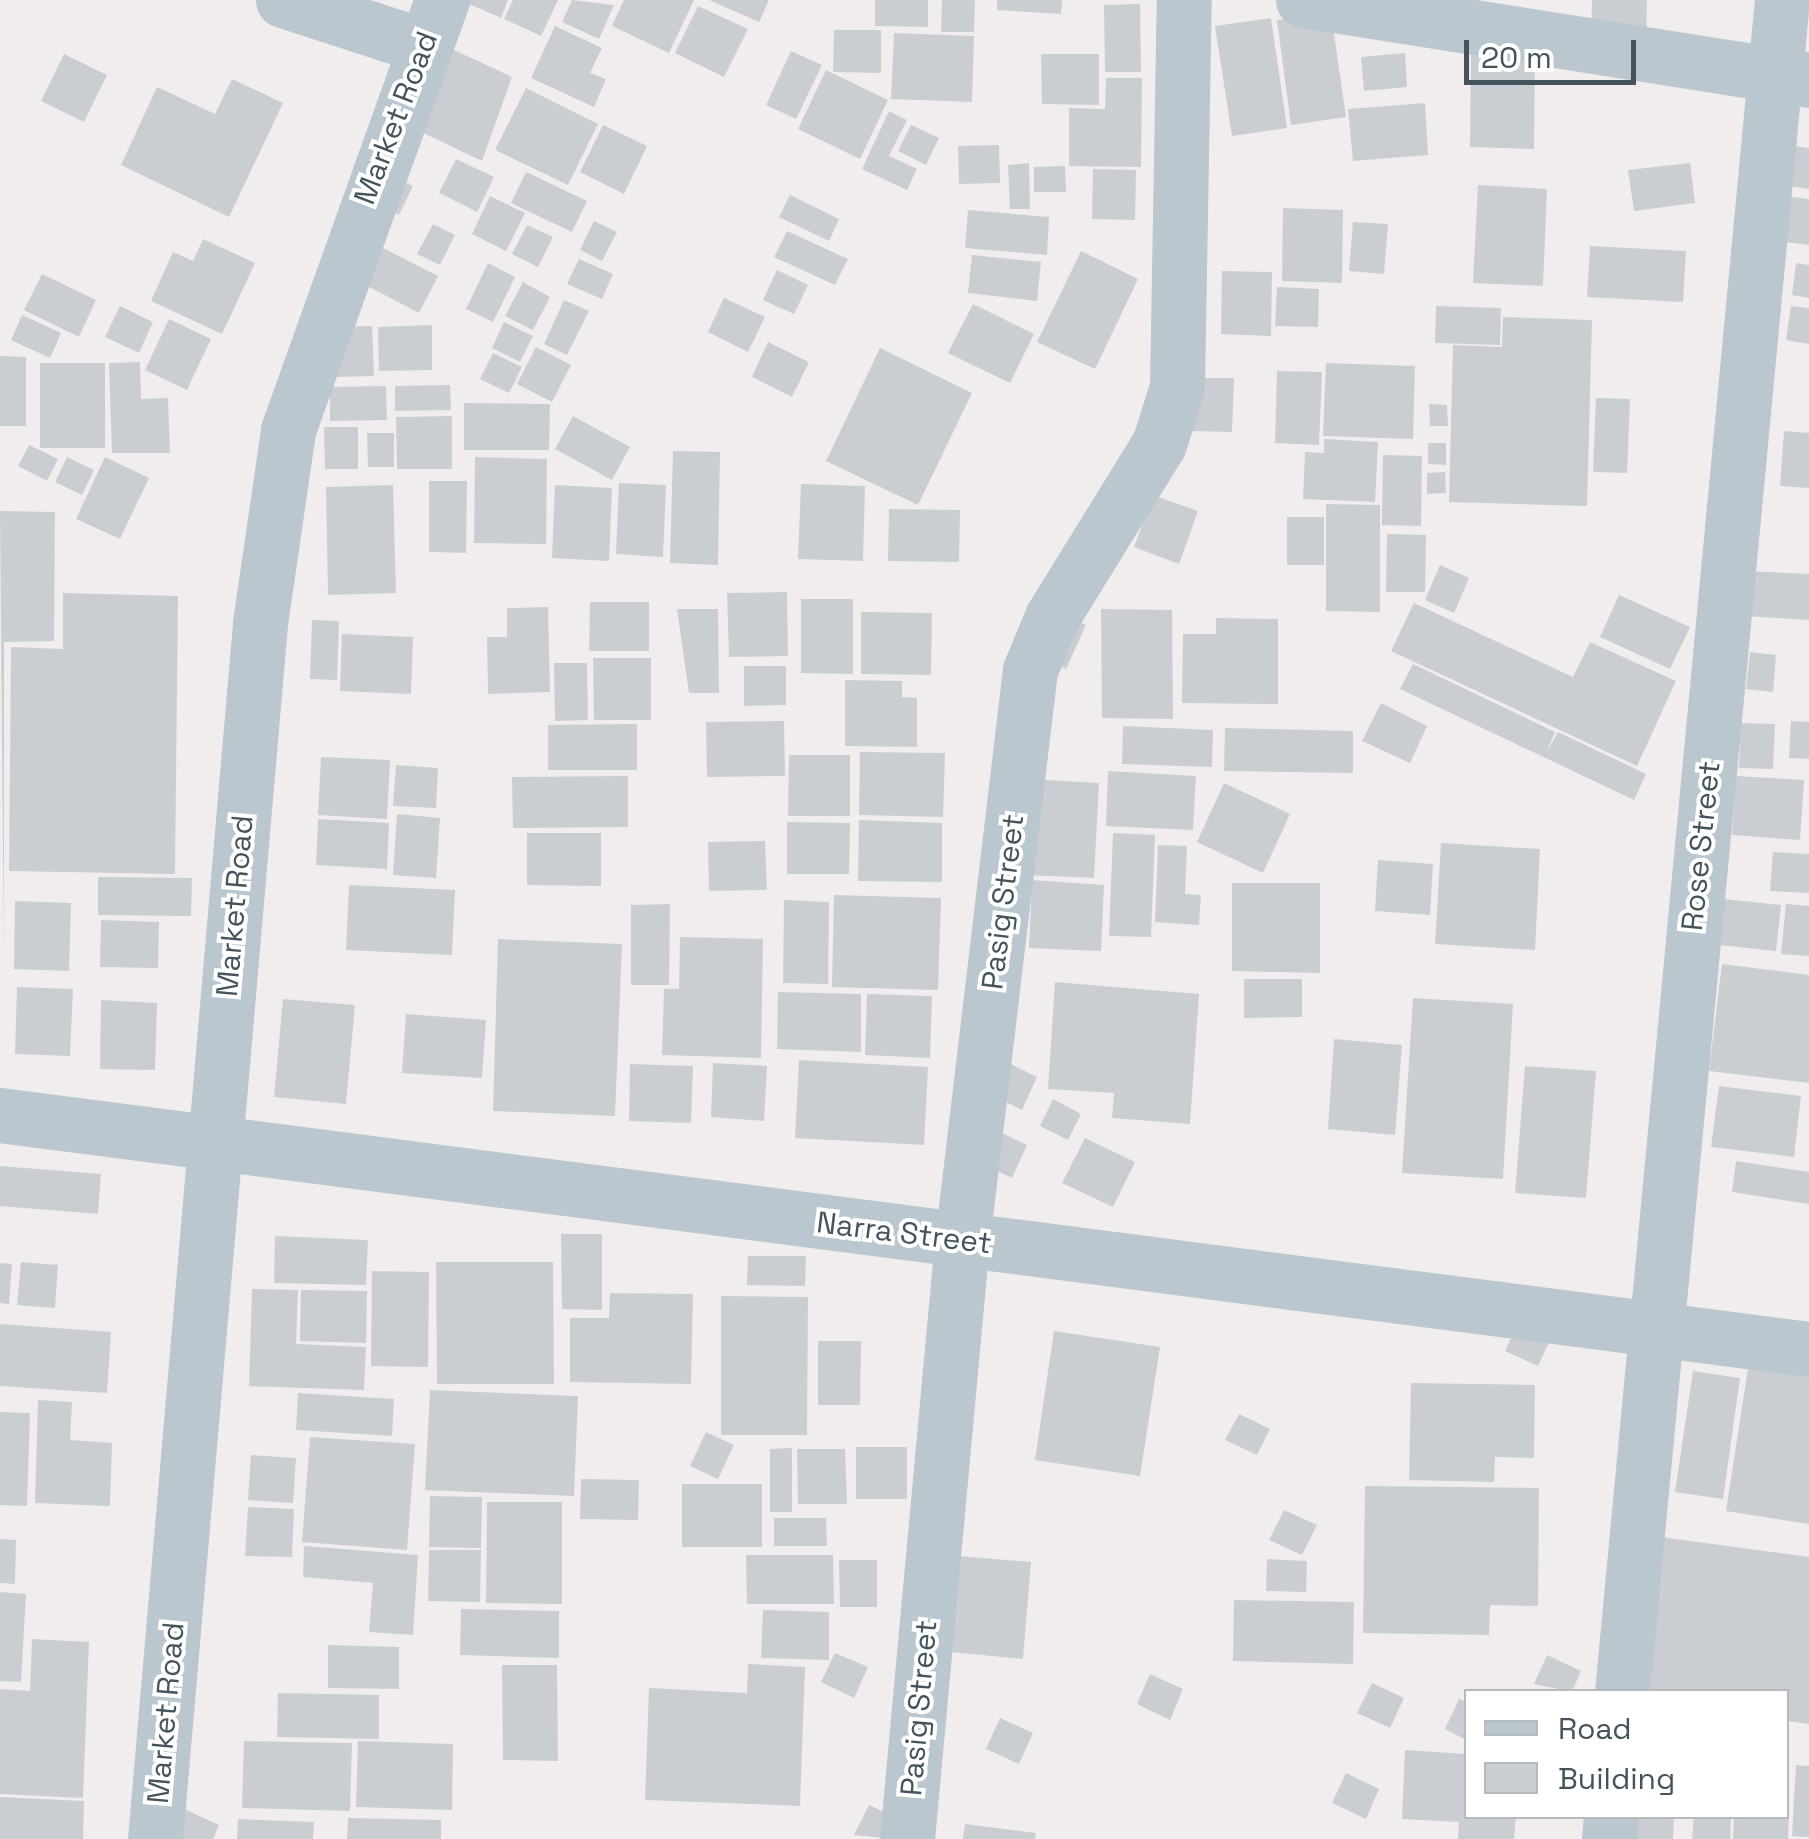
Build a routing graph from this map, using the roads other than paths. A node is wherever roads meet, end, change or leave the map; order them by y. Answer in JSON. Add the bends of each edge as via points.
{"nodes":[{"id":1,"x":283,"y":0,"type":"edge"},
{"id":2,"x":1184,"y":0,"type":"edge"},
{"id":3,"x":1303,"y":0,"type":"edge"},
{"id":4,"x":1782,"y":0,"type":"edge"},
{"id":5,"x":433,"y":23,"type":"edge"},
{"id":6,"x":1793,"y":78,"type":"edge"},
{"id":7,"x":0,"y":1115,"type":"edge"},
{"id":8,"x":215,"y":1143,"type":"junction"},
{"id":9,"x":962,"y":1241,"type":"junction"},
{"id":10,"x":1654,"y":1329,"type":"junction"},
{"id":11,"x":1809,"y":1349,"type":"edge"},
{"id":12,"x":1622,"y":1689,"type":"edge"},
{"id":13,"x":155,"y":1839,"type":"edge"},
{"id":14,"x":908,"y":1839,"type":"edge"}],
"edges":[{"from":1,"to":5,"type":"street"},
{"from":2,"to":9,"type":"street","name":"Pasig Street","via":[[1177,387],[1159,444],[1052,617],[1030,670]]},
{"from":3,"to":6,"type":"street"},
{"from":4,"to":6,"type":"street","name":"Rose Street"},
{"from":5,"to":8,"type":"street","name":"Market Road","via":[[288,430],[260,623]]},
{"from":6,"to":10,"type":"street","name":"Rose Street"},
{"from":7,"to":8,"type":"street","name":"Narra Street"},
{"from":8,"to":9,"type":"street","name":"Narra Street"},
{"from":8,"to":13,"type":"street","name":"Market Road"},
{"from":9,"to":10,"type":"street","name":"Narra Street"},
{"from":9,"to":14,"type":"street","name":"Pasig Street"},
{"from":10,"to":11,"type":"street","name":"Narra Street"},
{"from":10,"to":12,"type":"street","name":"Rose Street"}]}
